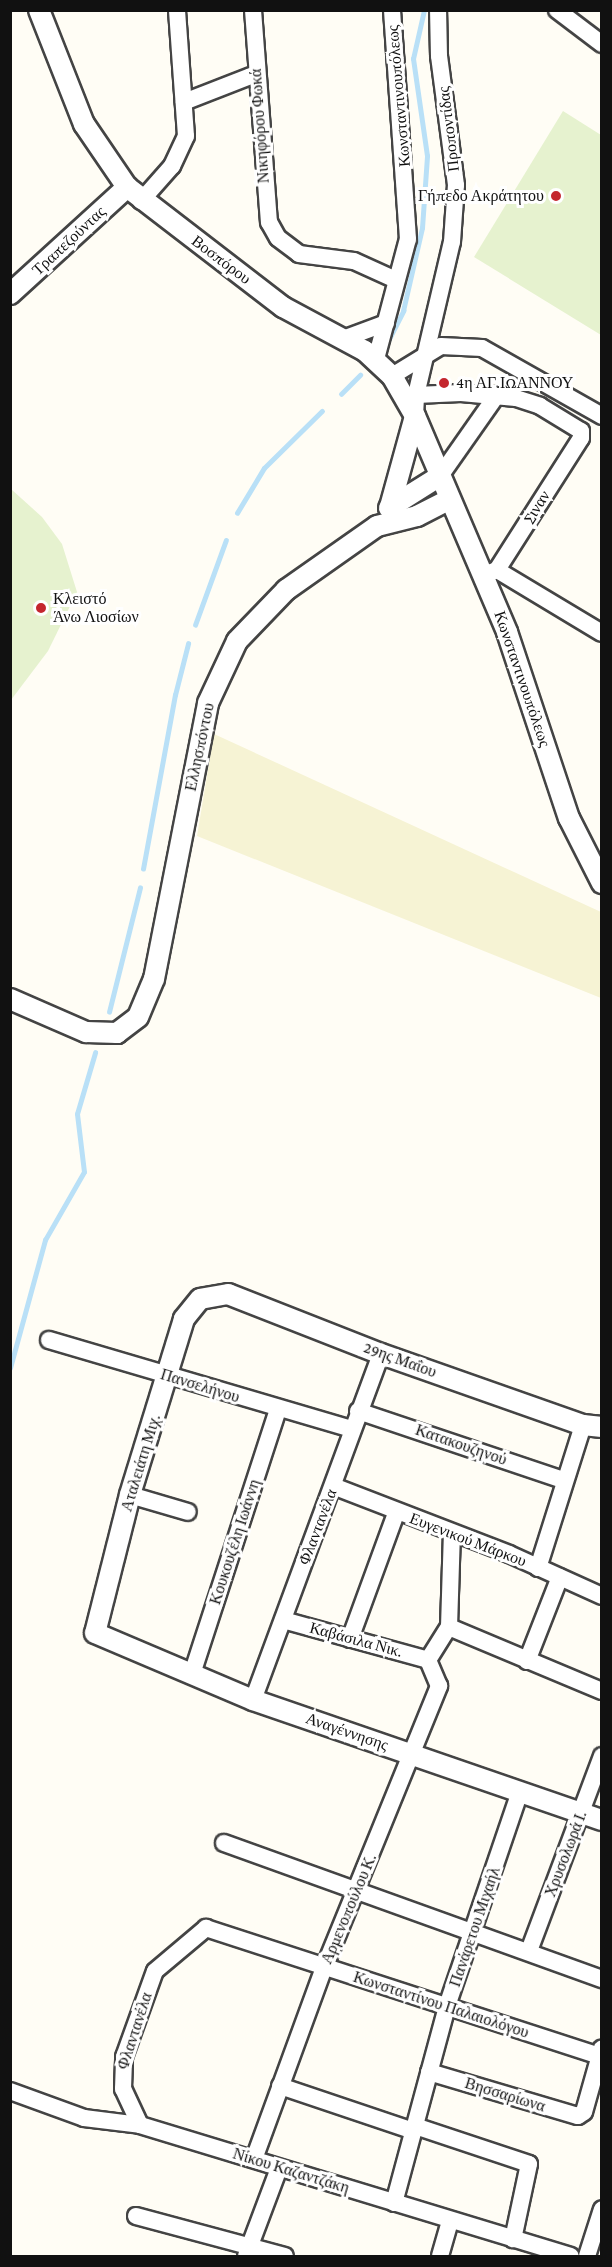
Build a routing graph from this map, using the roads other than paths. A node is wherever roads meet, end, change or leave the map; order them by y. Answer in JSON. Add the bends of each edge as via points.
{"nodes":[{"id":1,"x":39,"y":10,"type":"edge"},
{"id":2,"x":177,"y":10,"type":"edge"},
{"id":3,"x":253,"y":10,"type":"edge"},
{"id":4,"x":392,"y":10,"type":"edge"},
{"id":5,"x":438,"y":10,"type":"edge"},
{"id":6,"x":557,"y":10,"type":"edge"},
{"id":7,"x":602,"y":44,"type":"edge"},
{"id":8,"x":256,"y":74,"type":"junction"},
{"id":9,"x":184,"y":102,"type":"junction"},
{"id":10,"x":127,"y":187,"type":"junction"},
{"id":11,"x":141,"y":201,"type":"junction"},
{"id":12,"x":396,"y":280,"type":"junction"},
{"id":13,"x":10,"y":294,"type":"edge"},
{"id":14,"x":386,"y":322,"type":"junction"},
{"id":15,"x":343,"y":339,"type":"junction"},
{"id":16,"x":426,"y":353,"type":"junction"},
{"id":17,"x":376,"y":359,"type":"junction"},
{"id":18,"x":392,"y":376,"type":"junction"},
{"id":19,"x":497,"y":394,"type":"junction"},
{"id":20,"x":416,"y":395,"type":"junction"},
{"id":21,"x":415,"y":416,"type":"junction"},
{"id":22,"x":602,"y":416,"type":"edge"},
{"id":23,"x":440,"y":476,"type":"junction"},
{"id":24,"x":449,"y":500,"type":"junction"},
{"id":25,"x":390,"y":507,"type":"junction"},
{"id":26,"x":377,"y":526,"type":"junction"},
{"id":27,"x":490,"y":572,"type":"junction"},
{"id":28,"x":602,"y":633,"type":"edge"},
{"id":29,"x":602,"y":883,"type":"edge"},
{"id":30,"x":10,"y":999,"type":"edge"},
{"id":31,"x":200,"y":1299,"type":"joint"},
{"id":32,"x":49,"y":1340,"type":"dead end"},
{"id":33,"x":381,"y":1354,"type":"junction"},
{"id":34,"x":167,"y":1376,"type":"junction"},
{"id":35,"x":278,"y":1409,"type":"junction"},
{"id":36,"x":358,"y":1411,"type":"junction"},
{"id":37,"x":592,"y":1426,"type":"edge"},
{"id":38,"x":351,"y":1429,"type":"junction"},
{"id":39,"x":563,"y":1480,"type":"junction"},
{"id":40,"x":333,"y":1486,"type":"junction"},
{"id":41,"x":130,"y":1495,"type":"junction"},
{"id":42,"x":188,"y":1512,"type":"dead end"},
{"id":43,"x":396,"y":1513,"type":"junction"},
{"id":44,"x":452,"y":1534,"type":"junction"},
{"id":45,"x":538,"y":1568,"type":"junction"},
{"id":46,"x":560,"y":1577,"type":"junction"},
{"id":47,"x":602,"y":1596,"type":"edge"},
{"id":48,"x":283,"y":1620,"type":"junction"},
{"id":49,"x":449,"y":1627,"type":"junction"},
{"id":50,"x":95,"y":1633,"type":"joint"},
{"id":51,"x":350,"y":1639,"type":"junction"},
{"id":52,"x":428,"y":1660,"type":"junction"},
{"id":53,"x":527,"y":1661,"type":"junction"},
{"id":54,"x":192,"y":1674,"type":"junction"},
{"id":55,"x":602,"y":1691,"type":"edge"},
{"id":56,"x":253,"y":1700,"type":"junction"},
{"id":57,"x":414,"y":1754,"type":"junction"},
{"id":58,"x":602,"y":1756,"type":"edge"},
{"id":59,"x":520,"y":1791,"type":"junction"},
{"id":60,"x":582,"y":1813,"type":"junction"},
{"id":61,"x":602,"y":1820,"type":"edge"},
{"id":62,"x":224,"y":1843,"type":"dead end"},
{"id":63,"x":357,"y":1890,"type":"junction"},
{"id":64,"x":475,"y":1933,"type":"junction"},
{"id":65,"x":529,"y":1951,"type":"junction"},
{"id":66,"x":324,"y":1968,"type":"junction"},
{"id":67,"x":155,"y":1971,"type":"joint"},
{"id":68,"x":602,"y":1979,"type":"edge"},
{"id":69,"x":447,"y":2006,"type":"junction"},
{"id":70,"x":601,"y":2054,"type":"edge"},
{"id":71,"x":429,"y":2072,"type":"junction"},
{"id":72,"x":280,"y":2086,"type":"junction"},
{"id":73,"x":10,"y":2091,"type":"edge"},
{"id":74,"x":140,"y":2125,"type":"junction"},
{"id":75,"x":414,"y":2128,"type":"junction"},
{"id":76,"x":254,"y":2159,"type":"junction"},
{"id":77,"x":279,"y":2168,"type":"junction"},
{"id":78,"x":394,"y":2203,"type":"junction"},
{"id":79,"x":602,"y":2209,"type":"edge"},
{"id":80,"x":136,"y":2216,"type":"dead end"},
{"id":81,"x":450,"y":2220,"type":"junction"},
{"id":82,"x":513,"y":2239,"type":"junction"},
{"id":83,"x":248,"y":2252,"type":"edge"},
{"id":84,"x":285,"y":2256,"type":"edge"},
{"id":85,"x":440,"y":2256,"type":"edge"},
{"id":86,"x":571,"y":2256,"type":"edge"},
{"id":87,"x":587,"y":2256,"type":"edge"}],
"edges":[{"from":1,"to":10,"type":"street","name":"Βοσπόρου","via":[[84,124]]},
{"from":2,"to":9,"type":"street"},
{"from":3,"to":8,"type":"street","name":"Νικηφόρου Φωκά"},
{"from":4,"to":12,"type":"street","name":"Κωνσταντινουπόλεως","via":[[408,203],[408,239]]},
{"from":5,"to":16,"type":"street","name":"Προποντίδας","via":[[439,56],[456,185],[452,242]]},
{"from":6,"to":7,"type":"street"},
{"from":8,"to":9,"type":"street"},
{"from":8,"to":12,"type":"street","name":"Νικηφόρου Φωκά","via":[[268,222],[278,238],[299,254],[354,261]]},
{"from":9,"to":11,"type":"street","via":[[186,136],[179,153]]},
{"from":10,"to":11,"type":"street","name":"Βοσπόρου"},
{"from":10,"to":13,"type":"street","name":"Τραπεζούντας"},
{"from":11,"to":15,"type":"street","name":"Βοσπόρου","via":[[283,306]]},
{"from":12,"to":14,"type":"street","name":"Κωνσταντινουπόλεως"},
{"from":14,"to":15,"type":"street"},
{"from":14,"to":17,"type":"street","name":"Κωνσταντινουπόλεως"},
{"from":15,"to":17,"type":"street","name":"Βοσπόρου"},
{"from":16,"to":18,"type":"street"},
{"from":16,"to":20,"type":"street","name":"Προποντίδας"},
{"from":16,"to":22,"type":"street","via":[[441,346],[482,348]]},
{"from":17,"to":18,"type":"street","name":"Βοσπόρου"},
{"from":18,"to":21,"type":"street","name":"Βοσπόρου"},
{"from":19,"to":20,"type":"street"},
{"from":19,"to":23,"type":"street"},
{"from":19,"to":27,"type":"street","name":"Σιναν","via":[[540,406],[581,432],[581,438]]},
{"from":20,"to":21,"type":"street","name":"Προποντίδας"},
{"from":21,"to":23,"type":"street","name":"Βοσπόρου"},
{"from":21,"to":25,"type":"street"},
{"from":23,"to":24,"type":"street","name":"Κωνσταντινουπόλεως"},
{"from":23,"to":25,"type":"street","name":"Ελλησπόντου"},
{"from":24,"to":26,"type":"street","name":"Ελλησπόντου","via":[[417,516]]},
{"from":24,"to":27,"type":"street","name":"Κωνσταντινουπόλεως"},
{"from":25,"to":26,"type":"street","name":"Ελλησπόντου"},
{"from":26,"to":30,"type":"street","name":"Ελλησπόντου","via":[[286,590],[243,633],[220,671],[208,703],[154,979],[138,1017],[126,1029],[105,1035],[86,1032]]},
{"from":27,"to":28,"type":"street"},
{"from":27,"to":29,"type":"street","name":"Κωνσταντινουπόλεως","via":[[569,818]]},
{"from":31,"to":33,"type":"street","name":"29ης Μαΐου","via":[[228,1294]]},
{"from":31,"to":34,"type":"street","name":"Αταλειάτη Μιχ.","via":[[184,1319]]},
{"from":32,"to":34,"type":"street","name":"Πανσελήνου"},
{"from":33,"to":36,"type":"street","name":"Φλαντανέλα"},
{"from":33,"to":37,"type":"street","name":"29ης Μαΐου"},
{"from":34,"to":35,"type":"street","name":"Πανσελήνου"},
{"from":34,"to":41,"type":"street","name":"Αταλειάτη Μιχ."},
{"from":35,"to":38,"type":"street","name":"Πανσελήνου"},
{"from":35,"to":54,"type":"street","name":"Κουκουζέλη Ιωάννη"},
{"from":36,"to":38,"type":"street","name":"Φλαντανέλα"},
{"from":36,"to":39,"type":"street","name":"Κατακουζηνού"},
{"from":37,"to":39,"type":"street"},
{"from":38,"to":40,"type":"street","name":"Φλαντανέλα"},
{"from":39,"to":45,"type":"street"},
{"from":40,"to":43,"type":"street","name":"Ευγενικού Μάρκου"},
{"from":40,"to":48,"type":"street","name":"Φλαντανέλα"},
{"from":41,"to":42,"type":"street"},
{"from":41,"to":50,"type":"street","name":"Αταλειάτη Μιχ."},
{"from":43,"to":44,"type":"street","name":"Ευγενικού Μάρκου"},
{"from":43,"to":51,"type":"street"},
{"from":44,"to":45,"type":"street","name":"Ευγενικού Μάρκου"},
{"from":44,"to":49,"type":"street"},
{"from":45,"to":46,"type":"street","name":"Ευγενικού Μάρκου"},
{"from":46,"to":47,"type":"street","name":"Ευγενικού Μάρκου"},
{"from":46,"to":53,"type":"street"},
{"from":48,"to":51,"type":"street","name":"Καβάσιλα Νικ."},
{"from":48,"to":56,"type":"street","name":"Φλαντανέλα"},
{"from":49,"to":52,"type":"street"},
{"from":49,"to":53,"type":"street"},
{"from":50,"to":54,"type":"street","name":"Αναγέννησης"},
{"from":51,"to":52,"type":"street","name":"Καβάσιλα Νικ."},
{"from":52,"to":57,"type":"street","name":"Αρμενοπούλου Κ.","via":[[439,1686]]},
{"from":53,"to":55,"type":"street"},
{"from":54,"to":56,"type":"street","name":"Αναγέννησης"},
{"from":56,"to":57,"type":"street","name":"Αναγέννησης"},
{"from":57,"to":59,"type":"street","name":"Αναγέννησης"},
{"from":57,"to":63,"type":"street","name":"Αρμενοπούλου Κ."},
{"from":58,"to":60,"type":"street","name":"Χρυσολωρά Ι."},
{"from":59,"to":60,"type":"street","name":"Αναγέννησης"},
{"from":59,"to":64,"type":"street","name":"Πανάρετου Μιχαήλ"},
{"from":60,"to":61,"type":"street","name":"Αναγέννησης"},
{"from":60,"to":65,"type":"street","name":"Χρυσολωρά Ι."},
{"from":62,"to":63,"type":"street"},
{"from":63,"to":64,"type":"street"},
{"from":63,"to":66,"type":"street","name":"Αρμενοπούλου Κ."},
{"from":64,"to":65,"type":"street"},
{"from":64,"to":69,"type":"street","name":"Πανάρετου Μιχαήλ"},
{"from":65,"to":68,"type":"street"},
{"from":66,"to":67,"type":"street","name":"Κωνσταντίνου Παλαιολόγου","via":[[206,1928]]},
{"from":66,"to":69,"type":"street","name":"Κωνσταντίνου Παλαιολόγου"},
{"from":66,"to":72,"type":"street","name":"Αρμενοπούλου Κ."},
{"from":67,"to":74,"type":"street","name":"Φλαντανέλα","via":[[120,2078]]},
{"from":69,"to":70,"type":"street","name":"Κωνσταντίνου Παλαιολόγου"},
{"from":69,"to":71,"type":"street","name":"Πανάρετου Μιχαήλ"},
{"from":70,"to":71,"type":"street","name":"Βησσαρίωνα","via":[[582,2115]]},
{"from":71,"to":75,"type":"street","name":"Πανάρετου Μιχαήλ"},
{"from":72,"to":75,"type":"street"},
{"from":72,"to":76,"type":"street","name":"Αρμενοπούλου Κ."},
{"from":73,"to":74,"type":"street","name":"Νίκου Καζαντζάκη","via":[[84,2118]]},
{"from":74,"to":76,"type":"street","name":"Νίκου Καζαντζάκη"},
{"from":75,"to":78,"type":"street","name":"Πανάρετου Μιχαήλ"},
{"from":75,"to":82,"type":"street","via":[[529,2164]]},
{"from":76,"to":77,"type":"street","name":"Νίκου Καζαντζάκη"},
{"from":77,"to":78,"type":"street","name":"Νίκου Καζαντζάκη"},
{"from":77,"to":83,"type":"street"},
{"from":78,"to":81,"type":"street","name":"Νίκου Καζαντζάκη"},
{"from":79,"to":87,"type":"street"},
{"from":80,"to":83,"type":"street"},
{"from":81,"to":82,"type":"street","name":"Νίκου Καζαντζάκη"},
{"from":81,"to":85,"type":"street"},
{"from":82,"to":86,"type":"street","name":"Νίκου Καζαντζάκη"},
{"from":83,"to":84,"type":"street"}]}
